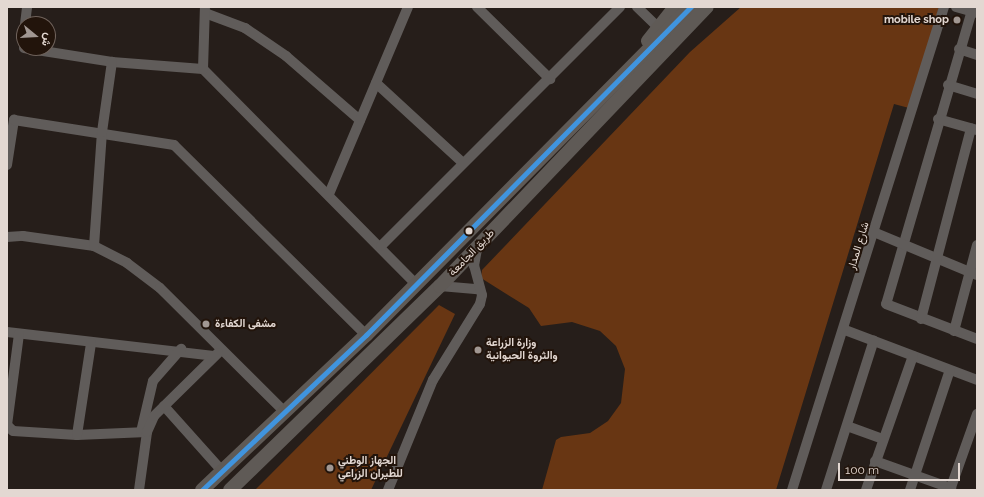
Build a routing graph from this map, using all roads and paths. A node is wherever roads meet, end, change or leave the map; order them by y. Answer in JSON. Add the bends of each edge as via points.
{"nodes":[{"id":1,"x":408,"y":7,"type":"edge"},
{"id":2,"x":477,"y":7,"type":"edge"},
{"id":3,"x":620,"y":7,"type":"edge"},
{"id":4,"x":637,"y":7,"type":"edge"},
{"id":5,"x":675,"y":7,"type":"edge"},
{"id":6,"x":690,"y":7,"type":"edge"},
{"id":7,"x":707,"y":7,"type":"edge"},
{"id":8,"x":716,"y":7,"type":"edge"},
{"id":9,"x":944,"y":7,"type":"edge"},
{"id":10,"x":956,"y":7,"type":"edge"},
{"id":11,"x":205,"y":10,"type":"edge"},
{"id":12,"x":974,"y":11,"type":"edge"},
{"id":13,"x":661,"y":30,"type":"junction"},
{"id":14,"x":681,"y":33,"type":"junction"},
{"id":15,"x":960,"y":49,"type":"junction"},
{"id":16,"x":56,"y":53,"type":"edge"},
{"id":17,"x":977,"y":54,"type":"edge"},
{"id":18,"x":112,"y":62,"type":"junction"},
{"id":19,"x":203,"y":69,"type":"junction"},
{"id":20,"x":550,"y":79,"type":"junction"},
{"id":21,"x":376,"y":82,"type":"junction"},
{"id":22,"x":948,"y":85,"type":"junction"},
{"id":23,"x":977,"y":94,"type":"edge"},
{"id":24,"x":938,"y":119,"type":"junction"},
{"id":25,"x":360,"y":120,"type":"junction"},
{"id":26,"x":974,"y":129,"type":"edge"},
{"id":27,"x":102,"y":132,"type":"junction"},
{"id":28,"x":463,"y":163,"type":"junction"},
{"id":29,"x":7,"y":165,"type":"edge"},
{"id":30,"x":329,"y":194,"type":"junction"},
{"id":31,"x":876,"y":233,"type":"junction"},
{"id":32,"x":7,"y":237,"type":"edge"},
{"id":33,"x":902,"y":243,"type":"junction"},
{"id":34,"x":977,"y":245,"type":"edge"},
{"id":35,"x":94,"y":246,"type":"junction"},
{"id":36,"x":381,"y":246,"type":"junction"},
{"id":37,"x":477,"y":249,"type":"junction"},
{"id":38,"x":935,"y":256,"type":"junction"},
{"id":39,"x":973,"y":273,"type":"edge"},
{"id":40,"x":416,"y":285,"type":"junction"},
{"id":41,"x":440,"y":286,"type":"junction"},
{"id":42,"x":478,"y":288,"type":"junction"},
{"id":43,"x":921,"y":319,"type":"junction"},
{"id":44,"x":845,"y":330,"type":"junction"},
{"id":45,"x":954,"y":331,"type":"junction"},
{"id":46,"x":7,"y":332,"type":"edge"},
{"id":47,"x":19,"y":334,"type":"junction"},
{"id":48,"x":366,"y":336,"type":"junction"},
{"id":49,"x":977,"y":339,"type":"edge"},
{"id":50,"x":874,"y":340,"type":"junction"},
{"id":51,"x":91,"y":343,"type":"junction"},
{"id":52,"x":181,"y":349,"type":"junction"},
{"id":53,"x":218,"y":353,"type":"junction"},
{"id":54,"x":913,"y":356,"type":"junction"},
{"id":55,"x":950,"y":370,"type":"junction"},
{"id":56,"x":977,"y":380,"type":"edge"},
{"id":57,"x":164,"y":406,"type":"junction"},
{"id":58,"x":286,"y":413,"type":"junction"},
{"id":59,"x":977,"y":414,"type":"edge"},
{"id":60,"x":847,"y":426,"type":"junction"},
{"id":61,"x":144,"y":432,"type":"junction"},
{"id":62,"x":77,"y":435,"type":"junction"},
{"id":63,"x":882,"y":439,"type":"junction"},
{"id":64,"x":875,"y":461,"type":"junction"},
{"id":65,"x":223,"y":472,"type":"junction"},
{"id":66,"x":915,"y":476,"type":"junction"},
{"id":67,"x":951,"y":489,"type":"edge"},
{"id":68,"x":139,"y":490,"type":"edge"},
{"id":69,"x":202,"y":490,"type":"edge"},
{"id":70,"x":230,"y":490,"type":"edge"},
{"id":71,"x":388,"y":490,"type":"edge"},
{"id":72,"x":792,"y":490,"type":"edge"},
{"id":73,"x":826,"y":490,"type":"edge"},
{"id":74,"x":866,"y":490,"type":"edge"},
{"id":75,"x":910,"y":490,"type":"edge"}],
"edges":[{"from":1,"to":21,"type":"street"},
{"from":2,"to":20,"type":"street"},
{"from":3,"to":20,"type":"street"},
{"from":4,"to":13,"type":"street"},
{"from":5,"to":13,"type":"highway"},
{"from":6,"to":13,"type":"highway"},
{"from":7,"to":14,"type":"highway","name":"طريق الجامعة"},
{"from":8,"to":14,"type":"highway"},
{"from":9,"to":31,"type":"street","name":"شارع المدار"},
{"from":10,"to":12,"type":"street"},
{"from":11,"to":19,"type":"street"},
{"from":11,"to":25,"type":"street","via":[[245,28],[286,56]]},
{"from":12,"to":15,"type":"street"},
{"from":13,"to":40,"type":"highway","name":"طريق الجامعة","via":[[627,72]]},
{"from":14,"to":37,"type":"highway","name":"طريق الجامعة"},
{"from":15,"to":17,"type":"street"},
{"from":15,"to":22,"type":"street"},
{"from":16,"to":18,"type":"street"},
{"from":18,"to":19,"type":"street"},
{"from":18,"to":27,"type":"street"},
{"from":19,"to":30,"type":"street"},
{"from":20,"to":28,"type":"street"},
{"from":21,"to":25,"type":"street"},
{"from":21,"to":28,"type":"street"},
{"from":22,"to":23,"type":"street"},
{"from":22,"to":24,"type":"street"},
{"from":24,"to":26,"type":"street"},
{"from":24,"to":33,"type":"street"},
{"from":25,"to":30,"type":"street"},
{"from":26,"to":38,"type":"street"},
{"from":27,"to":29,"type":"street","via":[[14,120]]},
{"from":27,"to":35,"type":"street"},
{"from":27,"to":48,"type":"street","via":[[174,145]]},
{"from":28,"to":36,"type":"street"},
{"from":30,"to":36,"type":"street"},
{"from":31,"to":33,"type":"street"},
{"from":31,"to":44,"type":"street","name":"شارع المدار"},
{"from":32,"to":35,"type":"street","via":[[23,236]]},
{"from":33,"to":38,"type":"street"},
{"from":33,"to":43,"type":"street","via":[[886,304]]},
{"from":34,"to":39,"type":"street"},
{"from":35,"to":53,"type":"street","via":[[144,274]]},
{"from":36,"to":40,"type":"street"},
{"from":37,"to":41,"type":"highway","name":"طريق الجامعة"},
{"from":37,"to":42,"type":"street","via":[[474,266]]},
{"from":38,"to":39,"type":"street"},
{"from":38,"to":43,"type":"street"},
{"from":39,"to":45,"type":"street"},
{"from":40,"to":48,"type":"highway","name":"طريق الجامعة"},
{"from":41,"to":42,"type":"street"},
{"from":41,"to":70,"type":"highway","name":"طريق الجامعة"},
{"from":42,"to":71,"type":"street","via":[[482,295],[478,311],[434,380]]},
{"from":43,"to":45,"type":"street"},
{"from":44,"to":50,"type":"street"},
{"from":44,"to":72,"type":"street","name":"شارع المدار"},
{"from":45,"to":49,"type":"street"},
{"from":46,"to":47,"type":"street"},
{"from":47,"to":51,"type":"street"},
{"from":47,"to":62,"type":"street","via":[[7,425],[21,434]]},
{"from":48,"to":58,"type":"highway","name":"طريق الجامعة"},
{"from":50,"to":54,"type":"street"},
{"from":50,"to":60,"type":"street"},
{"from":51,"to":52,"type":"street"},
{"from":51,"to":62,"type":"street"},
{"from":52,"to":53,"type":"street"},
{"from":52,"to":61,"type":"street","via":[[153,381]]},
{"from":53,"to":57,"type":"street"},
{"from":53,"to":58,"type":"street"},
{"from":54,"to":55,"type":"street"},
{"from":54,"to":63,"type":"street"},
{"from":55,"to":56,"type":"street"},
{"from":55,"to":66,"type":"street"},
{"from":57,"to":61,"type":"street"},
{"from":57,"to":65,"type":"street"},
{"from":58,"to":65,"type":"highway","name":"طريق الجامعة"},
{"from":59,"to":67,"type":"street"},
{"from":60,"to":63,"type":"street"},
{"from":60,"to":73,"type":"street"},
{"from":61,"to":62,"type":"street"},
{"from":61,"to":68,"type":"street"},
{"from":63,"to":64,"type":"street"},
{"from":64,"to":66,"type":"street"},
{"from":64,"to":74,"type":"street"},
{"from":65,"to":69,"type":"highway","name":"طريق الجامعة"},
{"from":66,"to":67,"type":"street"},
{"from":66,"to":75,"type":"street"}]}
